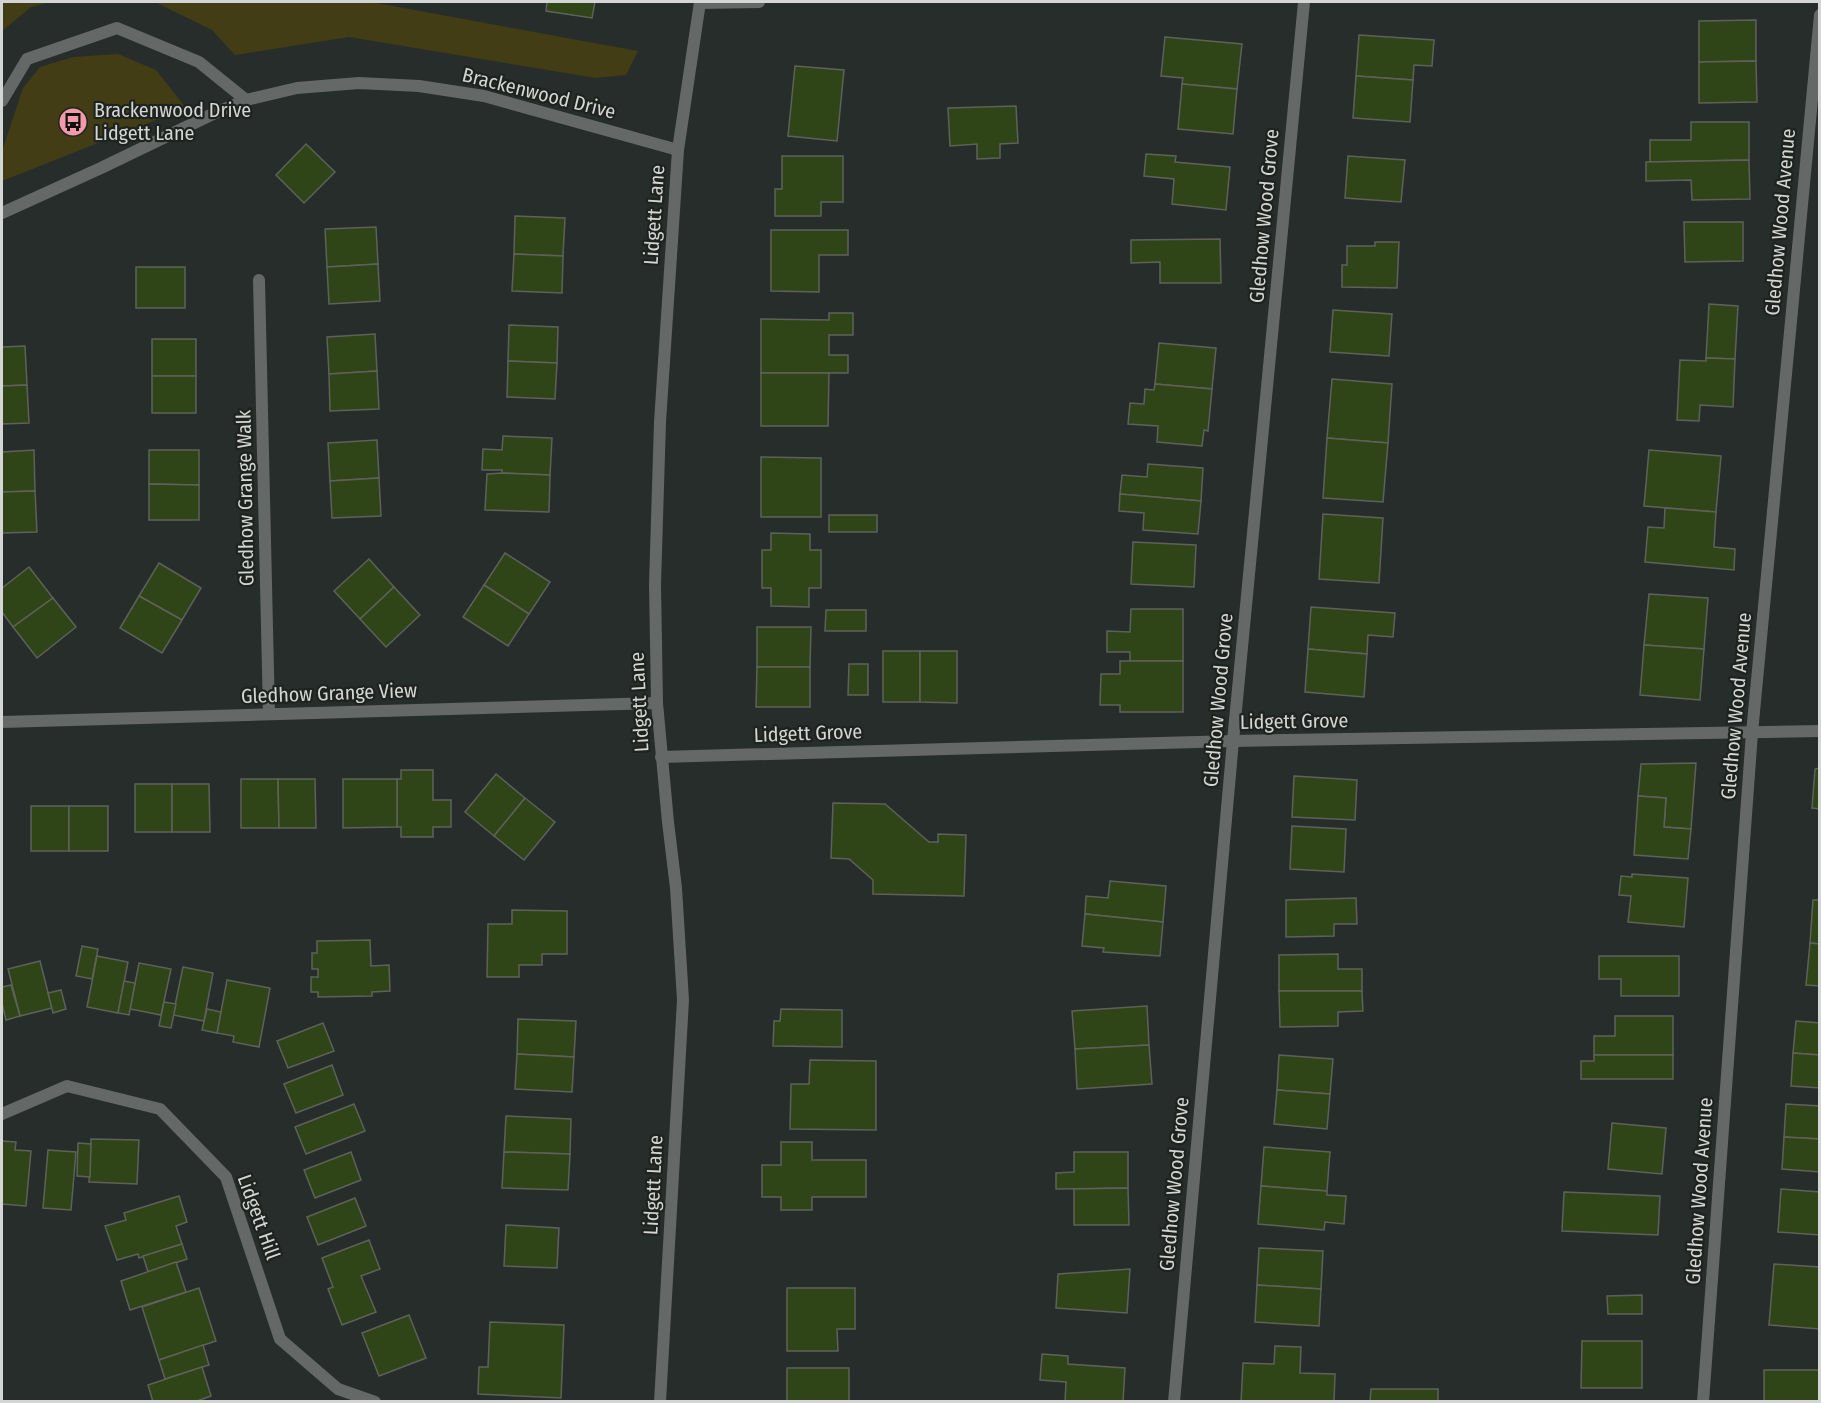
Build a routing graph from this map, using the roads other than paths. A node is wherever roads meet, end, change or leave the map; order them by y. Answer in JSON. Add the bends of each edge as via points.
{"nodes":[{"id":1,"x":700,"y":2,"type":"edge"},
{"id":2,"x":759,"y":2,"type":"edge"},
{"id":3,"x":1304,"y":2,"type":"edge"},
{"id":4,"x":1820,"y":15,"type":"edge"},
{"id":5,"x":246,"y":100,"type":"junction"},
{"id":6,"x":2,"y":101,"type":"edge"},
{"id":7,"x":678,"y":150,"type":"junction"},
{"id":8,"x":2,"y":213,"type":"edge"},
{"id":9,"x":259,"y":280,"type":"dead end"},
{"id":10,"x":657,"y":703,"type":"junction"},
{"id":11,"x":269,"y":714,"type":"junction"},
{"id":12,"x":2,"y":722,"type":"edge"},
{"id":13,"x":1820,"y":732,"type":"edge"},
{"id":14,"x":1752,"y":733,"type":"junction"},
{"id":15,"x":1233,"y":741,"type":"junction"},
{"id":16,"x":661,"y":757,"type":"junction"},
{"id":17,"x":2,"y":1114,"type":"edge"},
{"id":18,"x":375,"y":1401,"type":"edge"},
{"id":19,"x":660,"y":1401,"type":"edge"},
{"id":20,"x":1174,"y":1401,"type":"edge"},
{"id":21,"x":1703,"y":1401,"type":"edge"}],
"edges":[{"from":1,"to":2,"type":"street"},
{"from":1,"to":7,"type":"street","name":"Lidgett Lane"},
{"from":3,"to":15,"type":"street","name":"Gledhow Wood Grove"},
{"from":4,"to":14,"type":"street","name":"Gledhow Wood Avenue"},
{"from":5,"to":6,"type":"street","via":[[199,62],[117,28],[27,58]]},
{"from":5,"to":7,"type":"street","name":"Brackenwood Drive","via":[[297,88],[359,83],[418,86],[484,96]]},
{"from":5,"to":8,"type":"street","name":"Brackenwood Drive"},
{"from":7,"to":10,"type":"street","name":"Lidgett Lane","via":[[660,422],[655,584]]},
{"from":9,"to":11,"type":"street","name":"Gledhow Grange Walk"},
{"from":10,"to":11,"type":"street","name":"Gledhow Grange View"},
{"from":10,"to":16,"type":"street","name":"Lidgett Lane"},
{"from":11,"to":12,"type":"street","name":"Gledhow Grange View"},
{"from":13,"to":14,"type":"street","name":"Lidgett Grove"},
{"from":14,"to":15,"type":"street","name":"Lidgett Grove"},
{"from":14,"to":21,"type":"street","name":"Gledhow Wood Avenue"},
{"from":15,"to":16,"type":"street","name":"Lidgett Grove"},
{"from":15,"to":20,"type":"street","name":"Gledhow Wood Grove"},
{"from":16,"to":19,"type":"street","name":"Lidgett Lane","via":[[676,888],[683,1000]]},
{"from":17,"to":18,"type":"street","name":"Lidgett Hill","via":[[67,1086],[160,1109],[226,1177],[280,1339],[338,1389]]}]}
